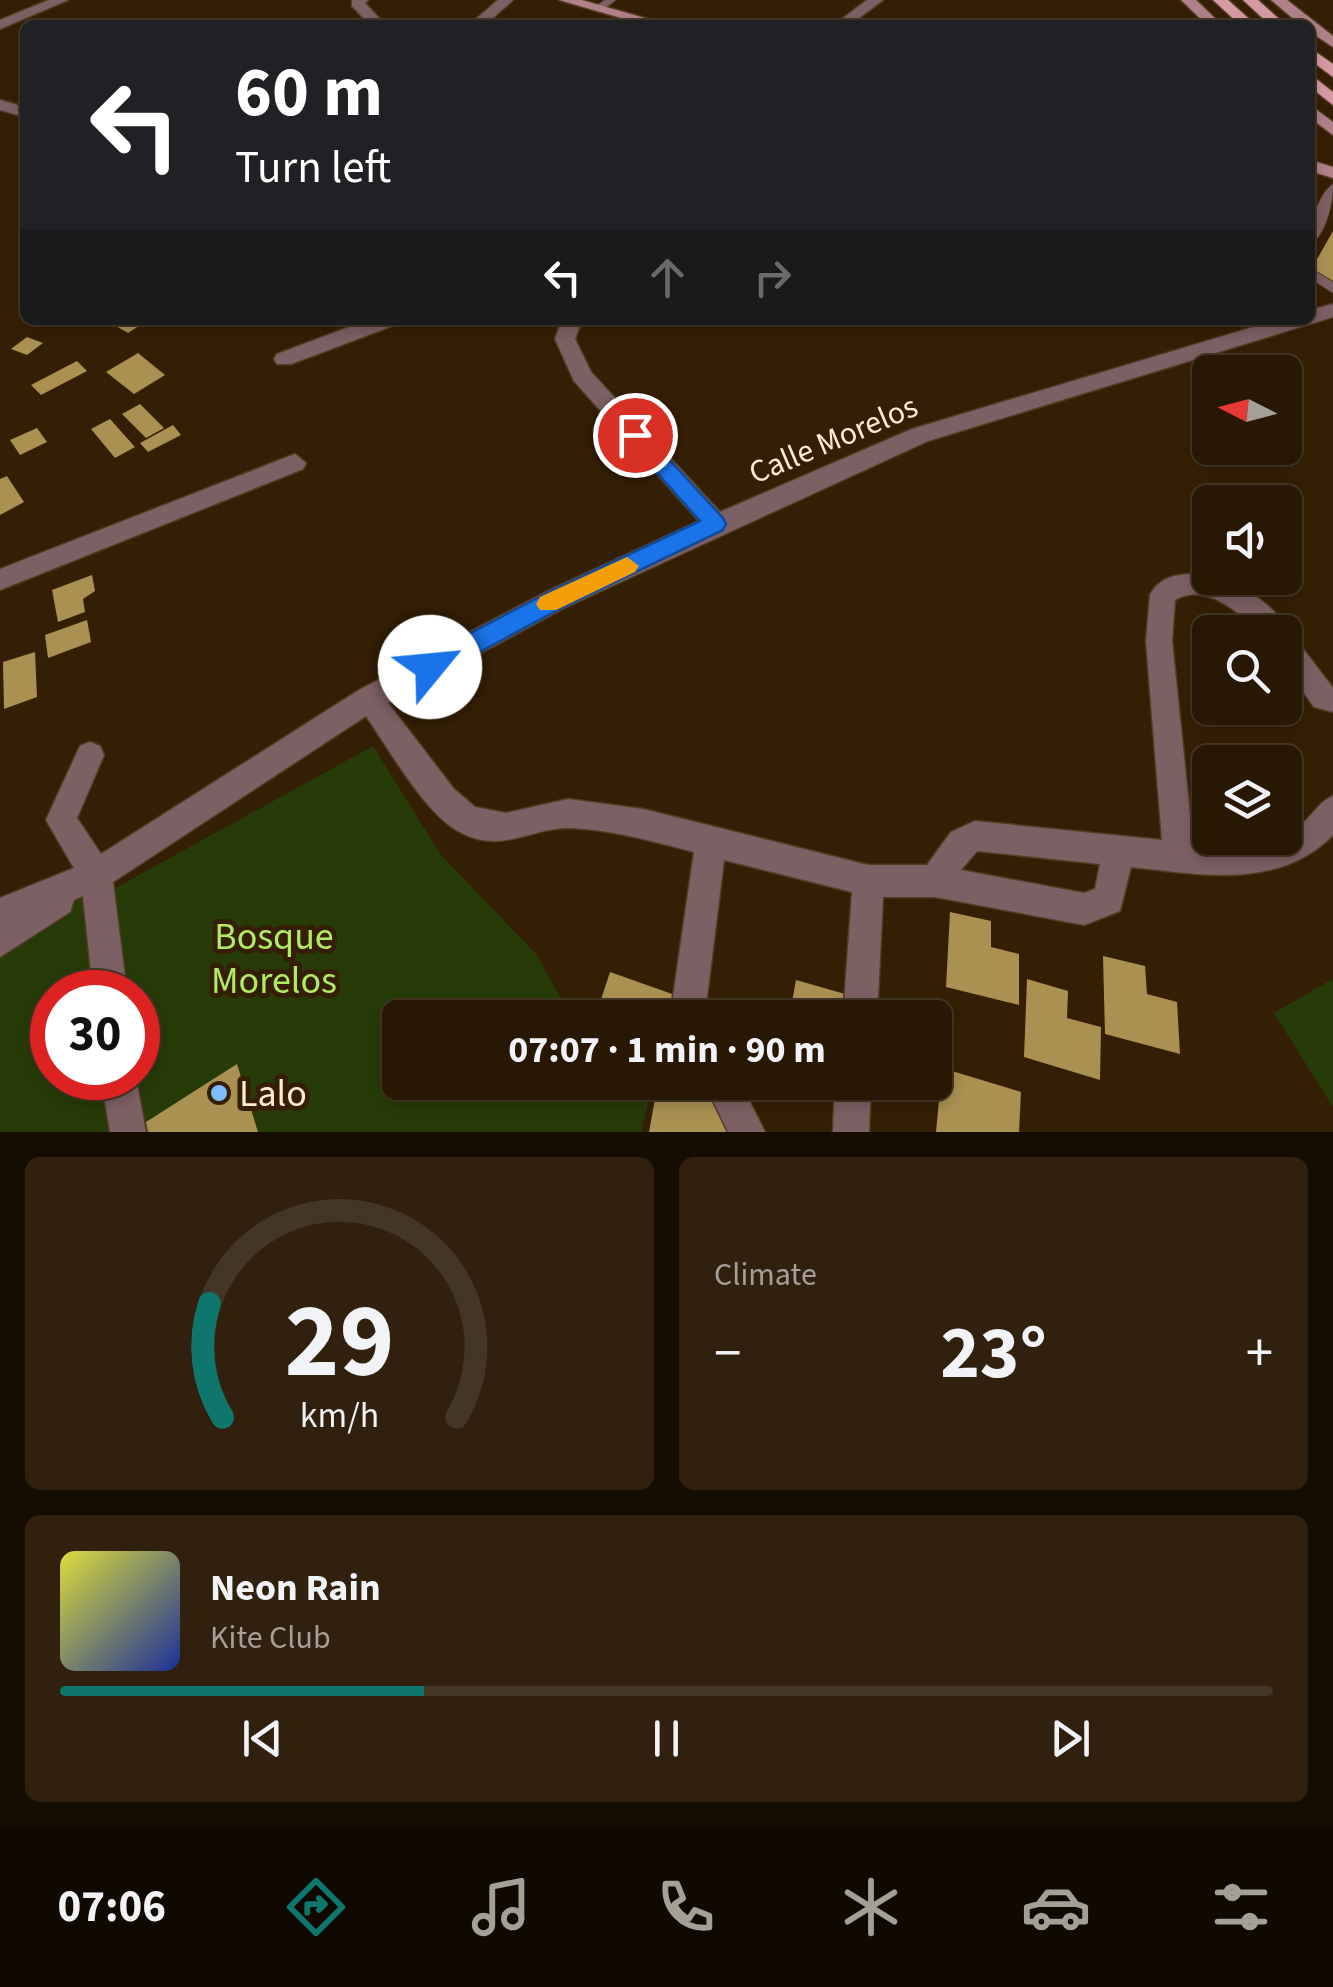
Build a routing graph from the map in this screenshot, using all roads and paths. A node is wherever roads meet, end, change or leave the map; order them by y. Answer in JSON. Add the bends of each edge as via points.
{"nodes":[{"id":1,"x":360,"y":0,"type":"edge"},
{"id":2,"x":506,"y":0,"type":"edge"},
{"id":3,"x":566,"y":0,"type":"edge"},
{"id":4,"x":876,"y":0,"type":"edge"},
{"id":5,"x":1188,"y":0,"type":"edge"},
{"id":6,"x":1220,"y":0,"type":"edge"},
{"id":7,"x":1250,"y":0,"type":"edge"},
{"id":8,"x":1278,"y":0,"type":"edge"},
{"id":9,"x":56,"y":1,"type":"edge"},
{"id":10,"x":605,"y":4,"type":"edge"},
{"id":11,"x":373,"y":20,"type":"edge"},
{"id":12,"x":482,"y":20,"type":"edge"},
{"id":13,"x":648,"y":20,"type":"edge"},
{"id":14,"x":848,"y":20,"type":"edge"},
{"id":15,"x":1210,"y":20,"type":"edge"},
{"id":16,"x":1242,"y":20,"type":"edge"},
{"id":17,"x":1273,"y":20,"type":"edge"},
{"id":18,"x":1304,"y":20,"type":"edge"},
{"id":19,"x":0,"y":25,"type":"edge"},
{"id":20,"x":1333,"y":188,"type":"edge"},
{"id":21,"x":1316,"y":223,"type":"junction"},
{"id":22,"x":1315,"y":226,"type":"edge"},
{"id":23,"x":1331,"y":235,"type":"edge"},
{"id":24,"x":375,"y":325,"type":"edge"},
{"id":25,"x":570,"y":325,"type":"edge"},
{"id":26,"x":1283,"y":325,"type":"edge"},
{"id":27,"x":284,"y":359,"type":"dead end"},
{"id":28,"x":295,"y":463,"type":"dead end"},
{"id":29,"x":716,"y":524,"type":"junction"},
{"id":30,"x":0,"y":580,"type":"edge"},
{"id":31,"x":1256,"y":615,"type":"edge"},
{"id":32,"x":1302,"y":668,"type":"edge"},
{"id":33,"x":369,"y":699,"type":"junction"},
{"id":34,"x":1330,"y":707,"type":"edge"},
{"id":35,"x":90,"y":755,"type":"dead end"},
{"id":36,"x":1333,"y":810,"type":"edge"},
{"id":37,"x":711,"y":842,"type":"junction"},
{"id":38,"x":1118,"y":852,"type":"junction"},
{"id":39,"x":1179,"y":858,"type":"junction"},
{"id":40,"x":96,"y":875,"type":"junction"},
{"id":41,"x":935,"y":881,"type":"junction"},
{"id":42,"x":868,"y":882,"type":"junction"},
{"id":43,"x":0,"y":914,"type":"edge"},
{"id":44,"x":0,"y":941,"type":"edge"},
{"id":45,"x":107,"y":970,"type":"edge"},
{"id":46,"x":690,"y":1000,"type":"edge"},
{"id":47,"x":861,"y":1000,"type":"edge"},
{"id":48,"x":123,"y":1100,"type":"edge"},
{"id":49,"x":731,"y":1100,"type":"edge"},
{"id":50,"x":852,"y":1100,"type":"edge"},
{"id":51,"x":128,"y":1132,"type":"edge"},
{"id":52,"x":748,"y":1132,"type":"edge"},
{"id":53,"x":851,"y":1132,"type":"edge"}],
"edges":[{"from":1,"to":11,"type":"street"},
{"from":2,"to":12,"type":"street"},
{"from":3,"to":10,"type":"street"},
{"from":4,"to":14,"type":"street"},
{"from":5,"to":15,"type":"street"},
{"from":6,"to":16,"type":"main road"},
{"from":7,"to":17,"type":"main road"},
{"from":8,"to":18,"type":"street"},
{"from":9,"to":19,"type":"street"},
{"from":10,"to":13,"type":"street"},
{"from":20,"to":21,"type":"lane"},
{"from":21,"to":22,"type":"lane"},
{"from":21,"to":23,"type":"lane"},
{"from":24,"to":27,"type":"street"},
{"from":25,"to":29,"type":"street","via":[[565,339],[582,376]]},
{"from":26,"to":29,"type":"street","name":"Calle Morelos","via":[[920,434]]},
{"from":28,"to":30,"type":"street"},
{"from":29,"to":33,"type":"street","name":"Calle Morelos"},
{"from":31,"to":39,"type":"street","via":[[1233,594],[1190,584],[1163,595],[1159,641]]},
{"from":32,"to":34,"type":"street"},
{"from":33,"to":37,"type":"street","via":[[467,820],[506,828],[568,812]]},
{"from":33,"to":40,"type":"street","name":"Calle Morelos"},
{"from":35,"to":40,"type":"street","via":[[61,820]]},
{"from":36,"to":39,"type":"street","via":[[1301,842],[1269,858]]},
{"from":37,"to":42,"type":"street"},
{"from":37,"to":46,"type":"street"},
{"from":38,"to":39,"type":"street"},
{"from":38,"to":41,"type":"street","via":[[975,836],[962,843]]},
{"from":38,"to":41,"type":"street","via":[[1110,900],[1084,909]]},
{"from":40,"to":43,"type":"street","name":"Calle Morelos"},
{"from":40,"to":44,"type":"street"},
{"from":40,"to":45,"type":"street"},
{"from":41,"to":42,"type":"street"},
{"from":42,"to":47,"type":"street"},
{"from":48,"to":51,"type":"street"},
{"from":49,"to":52,"type":"street"},
{"from":50,"to":53,"type":"street"}]}
